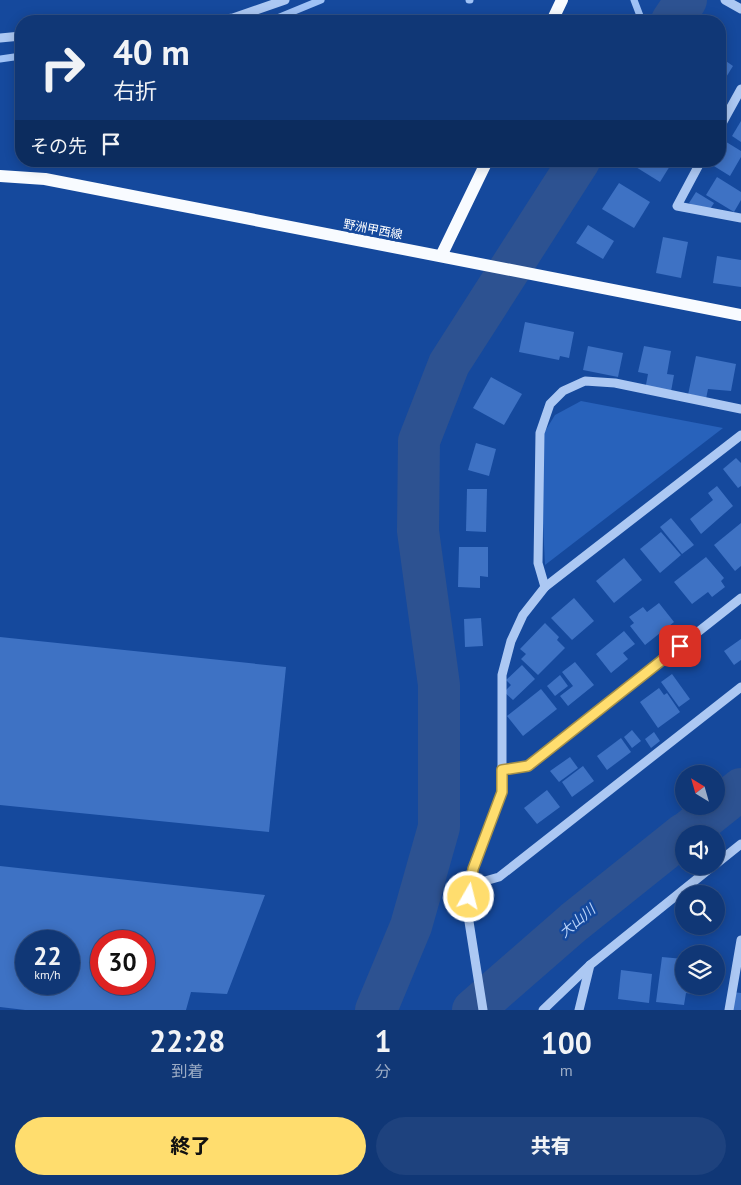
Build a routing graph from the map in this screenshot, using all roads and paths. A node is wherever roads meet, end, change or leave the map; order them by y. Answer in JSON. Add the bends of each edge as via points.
{"nodes":[{"id":1,"x":285,"y":0,"type":"edge"},
{"id":2,"x":562,"y":0,"type":"edge"},
{"id":3,"x":725,"y":0,"type":"edge"},
{"id":4,"x":741,"y":9,"type":"edge"},
{"id":5,"x":242,"y":15,"type":"edge"},
{"id":6,"x":555,"y":15,"type":"edge"},
{"id":7,"x":15,"y":37,"type":"edge"},
{"id":8,"x":0,"y":38,"type":"edge"},
{"id":9,"x":741,"y":89,"type":"edge"},
{"id":10,"x":726,"y":116,"type":"edge"},
{"id":11,"x":484,"y":167,"type":"edge"},
{"id":12,"x":698,"y":167,"type":"edge"},
{"id":13,"x":0,"y":176,"type":"edge"},
{"id":14,"x":741,"y":218,"type":"edge"},
{"id":15,"x":441,"y":256,"type":"junction"},
{"id":16,"x":741,"y":315,"type":"edge"},
{"id":17,"x":741,"y":409,"type":"edge"},
{"id":18,"x":741,"y":435,"type":"edge"},
{"id":19,"x":545,"y":587,"type":"junction"},
{"id":20,"x":741,"y":598,"type":"edge"},
{"id":21,"x":741,"y":686,"type":"edge"},
{"id":22,"x":502,"y":770,"type":"junction"},
{"id":23,"x":741,"y":844,"type":"edge"},
{"id":24,"x":725,"y":857,"type":"edge"},
{"id":25,"x":702,"y":875,"type":"edge"},
{"id":26,"x":471,"y":885,"type":"junction"},
{"id":27,"x":741,"y":940,"type":"edge"},
{"id":28,"x":590,"y":965,"type":"junction"},
{"id":29,"x":483,"y":1010,"type":"edge"},
{"id":30,"x":543,"y":1010,"type":"edge"},
{"id":31,"x":579,"y":1010,"type":"edge"},
{"id":32,"x":729,"y":1010,"type":"edge"}],
"edges":[{"from":1,"to":5,"type":"street"},
{"from":2,"to":6,"type":"main road"},
{"from":3,"to":4,"type":"street"},
{"from":7,"to":8,"type":"street"},
{"from":9,"to":10,"type":"street"},
{"from":11,"to":15,"type":"main road"},
{"from":12,"to":14,"type":"street","via":[[677,206]]},
{"from":13,"to":15,"type":"main road","name":"野洲甲西線","via":[[45,180]]},
{"from":15,"to":16,"type":"main road","name":"野洲甲西線"},
{"from":17,"to":19,"type":"street","via":[[615,383],[585,381],[563,391],[550,404],[540,433],[538,563]]},
{"from":18,"to":19,"type":"street"},
{"from":19,"to":22,"type":"street","via":[[523,615],[511,641],[502,675]]},
{"from":20,"to":22,"type":"street","via":[[528,766]]},
{"from":21,"to":26,"type":"street","via":[[498,877]]},
{"from":22,"to":26,"type":"street","via":[[502,792],[473,869]]},
{"from":23,"to":24,"type":"street"},
{"from":25,"to":28,"type":"street"},
{"from":26,"to":29,"type":"street","via":[[467,909]]},
{"from":27,"to":32,"type":"street"},
{"from":28,"to":30,"type":"street"},
{"from":28,"to":31,"type":"street"}]}
